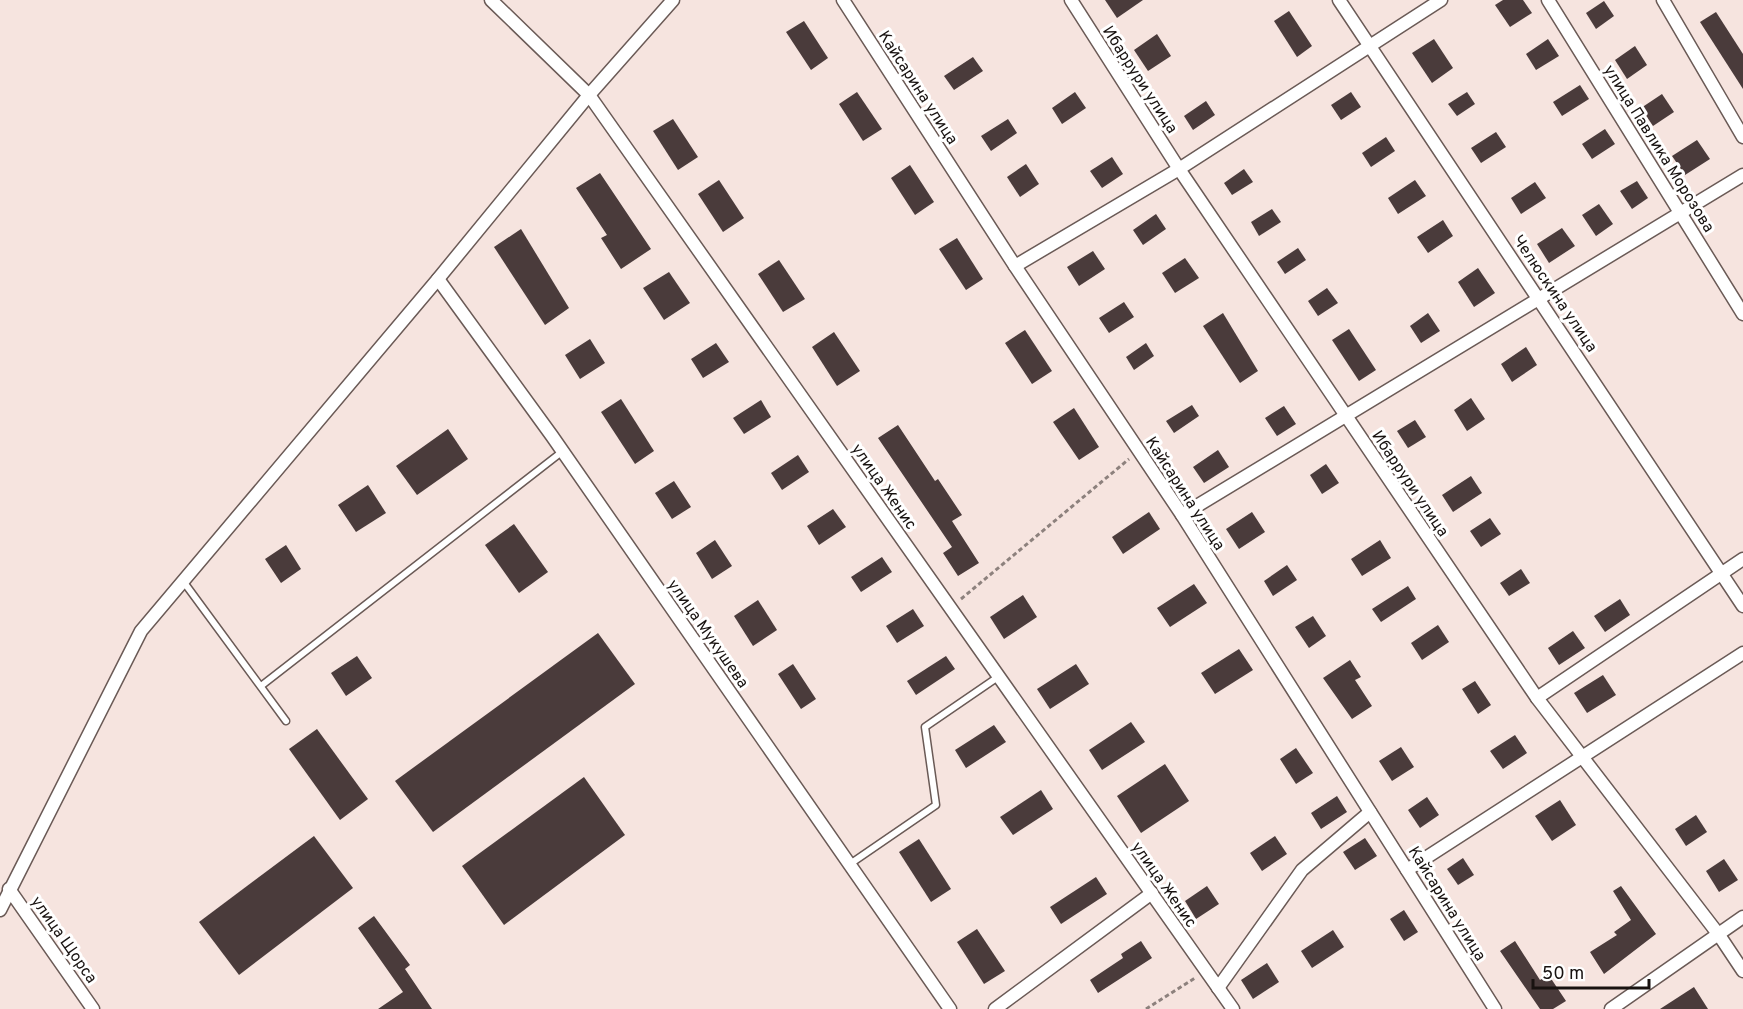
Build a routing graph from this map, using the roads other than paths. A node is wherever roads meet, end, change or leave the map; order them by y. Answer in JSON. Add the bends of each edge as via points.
{"nodes":[{"id":1,"x":491,"y":0,"type":"edge"},
{"id":2,"x":674,"y":0,"type":"edge"},
{"id":3,"x":843,"y":0,"type":"edge"},
{"id":4,"x":1071,"y":0,"type":"edge"},
{"id":5,"x":1339,"y":0,"type":"edge"},
{"id":6,"x":1441,"y":0,"type":"edge"},
{"id":7,"x":1548,"y":0,"type":"edge"},
{"id":8,"x":1663,"y":0,"type":"edge"},
{"id":9,"x":1369,"y":45,"type":"junction"},
{"id":10,"x":590,"y":94,"type":"junction"},
{"id":11,"x":1743,"y":137,"type":"edge"},
{"id":12,"x":1179,"y":169,"type":"junction"},
{"id":13,"x":1743,"y":175,"type":"edge"},
{"id":14,"x":1682,"y":214,"type":"junction"},
{"id":15,"x":1015,"y":266,"type":"junction"},
{"id":16,"x":438,"y":279,"type":"junction"},
{"id":17,"x":1539,"y":297,"type":"junction"},
{"id":18,"x":1743,"y":314,"type":"edge"},
{"id":19,"x":1345,"y":414,"type":"junction"},
{"id":20,"x":563,"y":452,"type":"junction"},
{"id":21,"x":1182,"y":515,"type":"junction"},
{"id":22,"x":1743,"y":560,"type":"edge"},
{"id":23,"x":1722,"y":574,"type":"junction"},
{"id":24,"x":182,"y":580,"type":"junction"},
{"id":25,"x":1743,"y":606,"type":"edge"},
{"id":26,"x":1743,"y":653,"type":"edge"},
{"id":27,"x":999,"y":676,"type":"junction"},
{"id":28,"x":261,"y":686,"type":"junction"},
{"id":29,"x":1537,"y":698,"type":"junction"},
{"id":30,"x":286,"y":721,"type":"dead end"},
{"id":31,"x":1582,"y":756,"type":"junction"},
{"id":32,"x":1370,"y":812,"type":"junction"},
{"id":33,"x":850,"y":864,"type":"junction"},
{"id":34,"x":1407,"y":870,"type":"junction"},
{"id":35,"x":9,"y":889,"type":"junction"},
{"id":36,"x":1152,"y":893,"type":"junction"},
{"id":37,"x":0,"y":910,"type":"edge"},
{"id":38,"x":1743,"y":917,"type":"edge"},
{"id":39,"x":1719,"y":935,"type":"junction"},
{"id":40,"x":1743,"y":971,"type":"edge"},
{"id":41,"x":1218,"y":988,"type":"junction"},
{"id":42,"x":93,"y":1009,"type":"edge"},
{"id":43,"x":950,"y":1009,"type":"edge"},
{"id":44,"x":995,"y":1009,"type":"edge"},
{"id":45,"x":1233,"y":1009,"type":"edge"},
{"id":46,"x":1495,"y":1009,"type":"edge"},
{"id":47,"x":1611,"y":1009,"type":"edge"}],
"edges":[{"from":1,"to":10,"type":"street","name":"улица Женис"},
{"from":2,"to":10,"type":"street"},
{"from":3,"to":15,"type":"street","name":"Кайсарина улица"},
{"from":4,"to":12,"type":"street","name":"Ибаррури улица"},
{"from":5,"to":9,"type":"street","name":"Челюскина улица"},
{"from":6,"to":9,"type":"street"},
{"from":7,"to":14,"type":"street","name":"улица Павлика Морозова"},
{"from":8,"to":11,"type":"street"},
{"from":9,"to":12,"type":"street"},
{"from":9,"to":17,"type":"street","name":"Челюскина улица"},
{"from":10,"to":16,"type":"street"},
{"from":10,"to":27,"type":"street","name":"улица Женис"},
{"from":12,"to":15,"type":"street"},
{"from":12,"to":19,"type":"street","name":"Ибаррури улица"},
{"from":13,"to":14,"type":"street"},
{"from":14,"to":17,"type":"street"},
{"from":14,"to":18,"type":"street","name":"улица Павлика Морозова"},
{"from":15,"to":21,"type":"street","name":"Кайсарина улица"},
{"from":16,"to":20,"type":"street","name":"улица Мукушева"},
{"from":16,"to":24,"type":"street"},
{"from":17,"to":19,"type":"street"},
{"from":17,"to":23,"type":"street","name":"Челюскина улица"},
{"from":19,"to":21,"type":"street"},
{"from":19,"to":29,"type":"street","name":"Ибаррури улица"},
{"from":20,"to":28,"type":"lane"},
{"from":20,"to":33,"type":"street","name":"улица Мукушева"},
{"from":21,"to":32,"type":"street","name":"Кайсарина улица"},
{"from":22,"to":23,"type":"street"},
{"from":23,"to":25,"type":"street","name":"Челюскина улица"},
{"from":23,"to":29,"type":"street"},
{"from":24,"to":28,"type":"lane"},
{"from":24,"to":35,"type":"street","via":[[141,631]]},
{"from":26,"to":31,"type":"street"},
{"from":27,"to":33,"type":"lane","via":[[925,727],[936,805]]},
{"from":27,"to":36,"type":"street","name":"улица Женис"},
{"from":28,"to":30,"type":"lane"},
{"from":29,"to":31,"type":"street","name":"Ибаррури улица"},
{"from":31,"to":34,"type":"street"},
{"from":31,"to":39,"type":"street","name":"Ибаррури улица"},
{"from":32,"to":34,"type":"street","name":"Кайсарина улица"},
{"from":32,"to":41,"type":"street","via":[[1302,870]]},
{"from":33,"to":43,"type":"street","name":"улица Мукушева"},
{"from":34,"to":46,"type":"street","name":"Кайсарина улица"},
{"from":35,"to":37,"type":"street"},
{"from":35,"to":42,"type":"street","name":"улица Щорса"},
{"from":36,"to":41,"type":"street","name":"улица Женис"},
{"from":36,"to":44,"type":"street"},
{"from":38,"to":39,"type":"street"},
{"from":39,"to":40,"type":"street","name":"Ибаррури улица"},
{"from":39,"to":47,"type":"street"},
{"from":41,"to":45,"type":"street","name":"улица Женис"}]}
